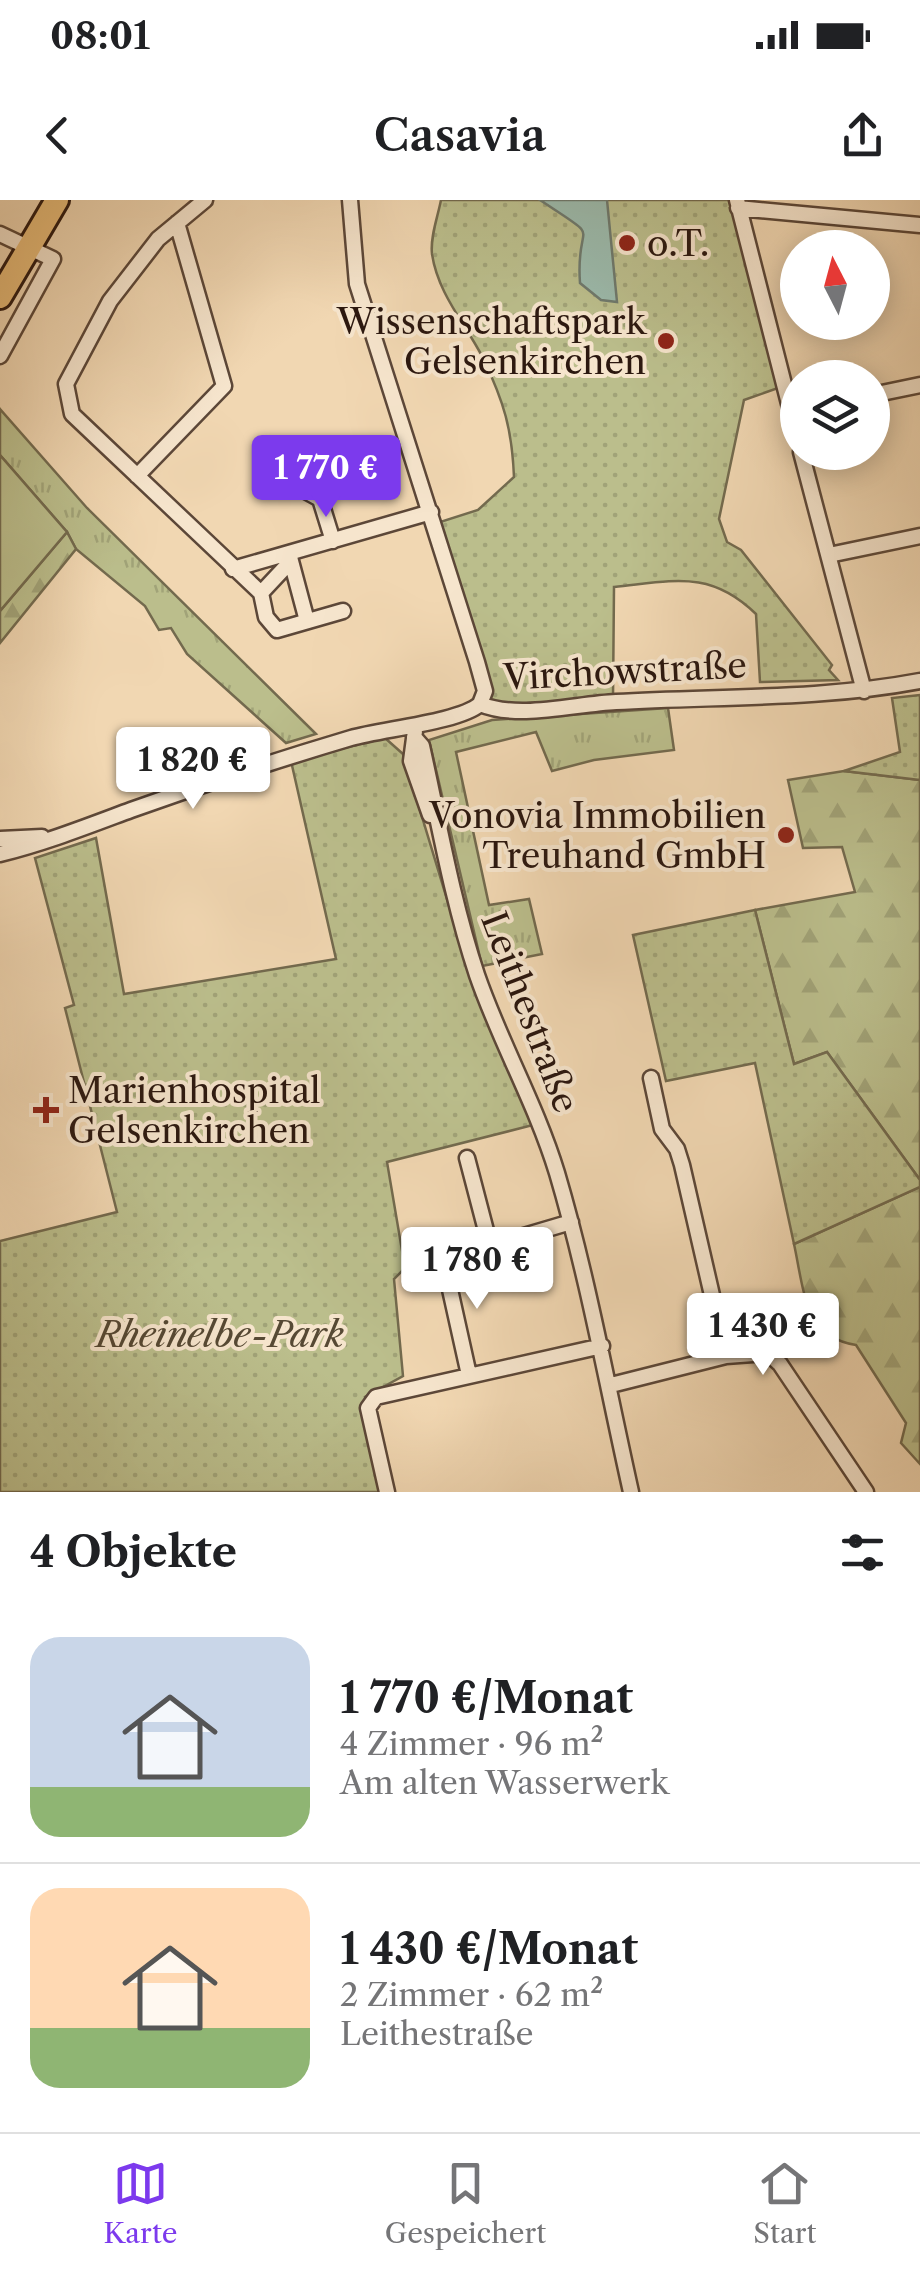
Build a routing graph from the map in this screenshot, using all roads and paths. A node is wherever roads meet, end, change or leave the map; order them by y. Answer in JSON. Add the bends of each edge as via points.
{"nodes":[{"id":1,"x":57,"y":200,"type":"edge"},
{"id":2,"x":205,"y":200,"type":"edge"},
{"id":3,"x":350,"y":200,"type":"edge"},
{"id":4,"x":737,"y":204,"type":"edge"},
{"id":5,"x":177,"y":223,"type":"junction"},
{"id":6,"x":920,"y":224,"type":"edge"},
{"id":7,"x":0,"y":234,"type":"edge"},
{"id":8,"x":29,"y":245,"type":"junction"},
{"id":9,"x":0,"y":297,"type":"edge"},
{"id":10,"x":0,"y":356,"type":"edge"},
{"id":11,"x":780,"y":360,"type":"edge"},
{"id":12,"x":920,"y":385,"type":"edge"},
{"id":13,"x":890,"y":391,"type":"edge"},
{"id":14,"x":282,"y":449,"type":"dead end"},
{"id":15,"x":806,"y":470,"type":"edge"},
{"id":16,"x":136,"y":476,"type":"junction"},
{"id":17,"x":430,"y":512,"type":"junction"},
{"id":18,"x":920,"y":536,"type":"edge"},
{"id":19,"x":333,"y":541,"type":"junction"},
{"id":20,"x":829,"y":555,"type":"junction"},
{"id":21,"x":290,"y":558,"type":"junction"},
{"id":22,"x":233,"y":570,"type":"junction"},
{"id":23,"x":261,"y":592,"type":"junction"},
{"id":24,"x":343,"y":611,"type":"dead end"},
{"id":25,"x":308,"y":621,"type":"junction"},
{"id":26,"x":920,"y":681,"type":"edge"},
{"id":27,"x":864,"y":691,"type":"junction"},
{"id":28,"x":480,"y":704,"type":"junction"},
{"id":29,"x":415,"y":734,"type":"junction"},
{"id":30,"x":58,"y":838,"type":"junction"},
{"id":31,"x":0,"y":839,"type":"edge"},
{"id":32,"x":0,"y":854,"type":"edge"},
{"id":33,"x":651,"y":1078,"type":"dead end"},
{"id":34,"x":467,"y":1158,"type":"dead end"},
{"id":35,"x":571,"y":1222,"type":"junction"},
{"id":36,"x":443,"y":1258,"type":"dead end"},
{"id":37,"x":602,"y":1346,"type":"junction"},
{"id":38,"x":726,"y":1356,"type":"junction"},
{"id":39,"x":469,"y":1375,"type":"junction"},
{"id":40,"x":611,"y":1384,"type":"junction"},
{"id":41,"x":387,"y":1492,"type":"edge"},
{"id":42,"x":631,"y":1492,"type":"edge"},
{"id":43,"x":866,"y":1492,"type":"edge"}],
"edges":[{"from":1,"to":8,"type":"main road"},
{"from":2,"to":5,"type":"street"},
{"from":3,"to":17,"type":"street","via":[[357,284]]},
{"from":4,"to":6,"type":"street"},
{"from":4,"to":11,"type":"street"},
{"from":5,"to":16,"type":"street","via":[[224,386]]},
{"from":5,"to":16,"type":"street","via":[[129,272],[66,384],[72,414]]},
{"from":7,"to":8,"type":"street"},
{"from":8,"to":9,"type":"main road"},
{"from":8,"to":10,"type":"street","via":[[52,259]]},
{"from":12,"to":13,"type":"street"},
{"from":14,"to":19,"type":"street","via":[[290,452],[300,488],[320,498]]},
{"from":15,"to":20,"type":"street"},
{"from":16,"to":22,"type":"street"},
{"from":17,"to":19,"type":"street"},
{"from":17,"to":28,"type":"street","via":[[485,691]]},
{"from":18,"to":20,"type":"street"},
{"from":19,"to":21,"type":"street"},
{"from":20,"to":27,"type":"street"},
{"from":21,"to":22,"type":"street"},
{"from":21,"to":23,"type":"street"},
{"from":21,"to":25,"type":"street"},
{"from":22,"to":23,"type":"street"},
{"from":23,"to":25,"type":"street","via":[[266,617],[277,630]]},
{"from":24,"to":25,"type":"street"},
{"from":26,"to":27,"type":"street","name":"Virchowstraße"},
{"from":27,"to":28,"type":"street","name":"Virchowstraße","via":[[499,712]]},
{"from":28,"to":29,"type":"street","name":"Virchowstraße","via":[[429,719]]},
{"from":29,"to":30,"type":"street","name":"Virchowstraße","via":[[377,731],[315,749]]},
{"from":29,"to":35,"type":"street","name":"Leithestraße","via":[[411,761],[478,979],[539,1118]]},
{"from":30,"to":31,"type":"street","name":"Virchowstraße"},
{"from":30,"to":32,"type":"street","name":"Virchowstraße"},
{"from":33,"to":38,"type":"street","via":[[662,1129],[682,1165]]},
{"from":34,"to":35,"type":"street","via":[[490,1246]]},
{"from":35,"to":37,"type":"street","name":"Leithestraße"},
{"from":36,"to":39,"type":"street"},
{"from":37,"to":39,"type":"street"},
{"from":37,"to":40,"type":"street","name":"Leithestraße"},
{"from":38,"to":40,"type":"street"},
{"from":38,"to":43,"type":"street","via":[[768,1354],[780,1364]]},
{"from":39,"to":41,"type":"street","via":[[376,1397],[368,1408]]},
{"from":40,"to":42,"type":"street","name":"Leithestraße"}]}
